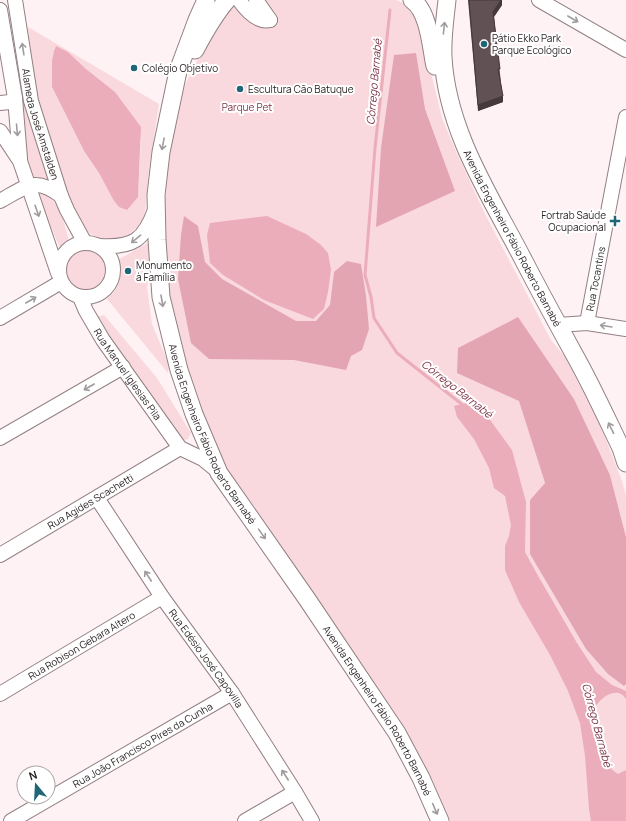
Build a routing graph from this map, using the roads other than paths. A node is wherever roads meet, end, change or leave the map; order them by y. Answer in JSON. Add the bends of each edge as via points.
{"nodes":[{"id":1,"x":15,"y":0,"type":"edge"},
{"id":2,"x":206,"y":0,"type":"edge"},
{"id":3,"x":227,"y":0,"type":"edge"},
{"id":4,"x":239,"y":0,"type":"edge"},
{"id":5,"x":256,"y":0,"type":"edge"},
{"id":6,"x":412,"y":0,"type":"edge"},
{"id":7,"x":447,"y":0,"type":"edge"},
{"id":8,"x":539,"y":0,"type":"edge"},
{"id":9,"x":0,"y":10,"type":"edge"},
{"id":10,"x":626,"y":50,"type":"edge"},
{"id":11,"x":15,"y":98,"type":"junction"},
{"id":12,"x":0,"y":103,"type":"edge"},
{"id":13,"x":169,"y":115,"type":"junction"},
{"id":14,"x":626,"y":117,"type":"edge"},
{"id":15,"x":0,"y":131,"type":"edge"},
{"id":16,"x":624,"y":145,"type":"edge"},
{"id":17,"x":470,"y":158,"type":"junction"},
{"id":18,"x":20,"y":161,"type":"junction"},
{"id":19,"x":28,"y":185,"type":"junction"},
{"id":20,"x":61,"y":196,"type":"junction"},
{"id":21,"x":0,"y":201,"type":"edge"},
{"id":22,"x":156,"y":207,"type":"junction"},
{"id":23,"x":85,"y":243,"type":"junction"},
{"id":24,"x":100,"y":246,"type":"junction"},
{"id":25,"x":60,"y":279,"type":"junction"},
{"id":26,"x":80,"y":297,"type":"junction"},
{"id":27,"x":0,"y":318,"type":"edge"},
{"id":28,"x":587,"y":323,"type":"junction"},
{"id":29,"x":558,"y":325,"type":"junction"},
{"id":30,"x":626,"y":330,"type":"edge"},
{"id":31,"x":123,"y":367,"type":"junction"},
{"id":32,"x":0,"y":438,"type":"edge"},
{"id":33,"x":180,"y":448,"type":"junction"},
{"id":34,"x":624,"y":454,"type":"edge"},
{"id":35,"x":219,"y":473,"type":"junction"},
{"id":36,"x":97,"y":498,"type":"junction"},
{"id":37,"x":0,"y":555,"type":"edge"},
{"id":38,"x":162,"y":597,"type":"junction"},
{"id":39,"x":232,"y":693,"type":"junction"},
{"id":40,"x":0,"y":694,"type":"edge"},
{"id":41,"x":295,"y":792,"type":"junction"},
{"id":42,"x":11,"y":821,"type":"edge"},
{"id":43,"x":245,"y":821,"type":"edge"},
{"id":44,"x":312,"y":821,"type":"edge"},
{"id":45,"x":440,"y":821,"type":"edge"}],
"edges":[{"from":20,"to":1,"type":"street","name":"Alameda José Amstalden","one_way":true,"via":[[31,101]]},
{"from":2,"to":13,"type":"main road","name":"Avenida Engenheiro Fábio Roberto Barnabé","via":[[178,71]]},
{"from":3,"to":13,"type":"main road","via":[[213,18],[190,60],[177,100]]},
{"from":4,"to":5,"type":"street","via":[[258,19],[270,20]]},
{"from":6,"to":17,"type":"main road","via":[[418,6],[428,27],[438,82],[451,130],[460,150]]},
{"from":17,"to":7,"type":"main road","name":"Avenida Engenheiro Fábio Roberto Barnabé","one_way":true,"via":[[446,83],[443,34]]},
{"from":8,"to":10,"type":"street","one_way":true},
{"from":9,"to":11,"type":"street","name":"Alameda José Amstalden"},
{"from":11,"to":12,"type":"street","via":[[10,102]]},
{"from":11,"to":18,"type":"street","name":"Alameda José Amstalden","one_way":true},
{"from":13,"to":22,"type":"main road","name":"Avenida Engenheiro Fábio Roberto Barnabé","one_way":true,"via":[[159,170]]},
{"from":14,"to":16,"type":"street","name":"Rua Tocantins"},
{"from":15,"to":18,"type":"street"},
{"from":16,"to":28,"type":"street","name":"Rua Tocantins"},
{"from":17,"to":29,"type":"main road","name":"Avenida Engenheiro Fábio Roberto Barnabé"},
{"from":18,"to":19,"type":"street"},
{"from":19,"to":20,"type":"street","via":[[44,186]]},
{"from":19,"to":21,"type":"street"},
{"from":19,"to":25,"type":"street","one_way":true},
{"from":20,"to":23,"type":"street","name":"Alameda José Amstalden"},
{"from":22,"to":24,"type":"street","one_way":true,"via":[[149,226],[130,244]]},
{"from":22,"to":35,"type":"main road","name":"Avenida Engenheiro Fábio Roberto Barnabé","one_way":true,"via":[[161,297],[167,325],[194,414]]},
{"from":23,"to":24,"type":"street"},
{"from":23,"to":25,"type":"street","via":[[74,245],[60,260]]},
{"from":24,"to":26,"type":"street","via":[[111,257],[114,269],[112,282],[104,292],[93,297]]},
{"from":25,"to":26,"type":"street","via":[[69,292]]},
{"from":27,"to":25,"type":"street","one_way":true},
{"from":26,"to":31,"type":"street","name":"Rua Manuel Iglesias Pila","via":[[103,340]]},
{"from":28,"to":29,"type":"street"},
{"from":30,"to":28,"type":"street","one_way":true},
{"from":34,"to":29,"type":"main road","name":"Avenida Engenheiro Fábio Roberto Barnabé","one_way":true},
{"from":31,"to":32,"type":"street","one_way":true},
{"from":31,"to":33,"type":"street","name":"Rua Manuel Iglesias Pila"},
{"from":33,"to":35,"type":"street","via":[[203,459]]},
{"from":33,"to":36,"type":"street","name":"Rua Agides Scachetti"},
{"from":35,"to":45,"type":"main road","name":"Avenida Engenheiro Fábio Roberto Barnabé","one_way":true,"via":[[397,733]]},
{"from":36,"to":37,"type":"street","name":"Rua Agides Scachetti"},
{"from":38,"to":36,"type":"street","name":"Rua Edésio José Capovilla","one_way":true},
{"from":38,"to":39,"type":"street","name":"Rua Edésio José Capovilla"},
{"from":38,"to":40,"type":"street","name":"Rua Robison Gebara Altero"},
{"from":41,"to":39,"type":"street","name":"Rua Edésio José Capovilla","one_way":true},
{"from":39,"to":42,"type":"street","name":"Rua João Francisco Pires da Cunha"},
{"from":41,"to":43,"type":"street"},
{"from":41,"to":44,"type":"street","name":"Rua Edésio José Capovilla"}]}
